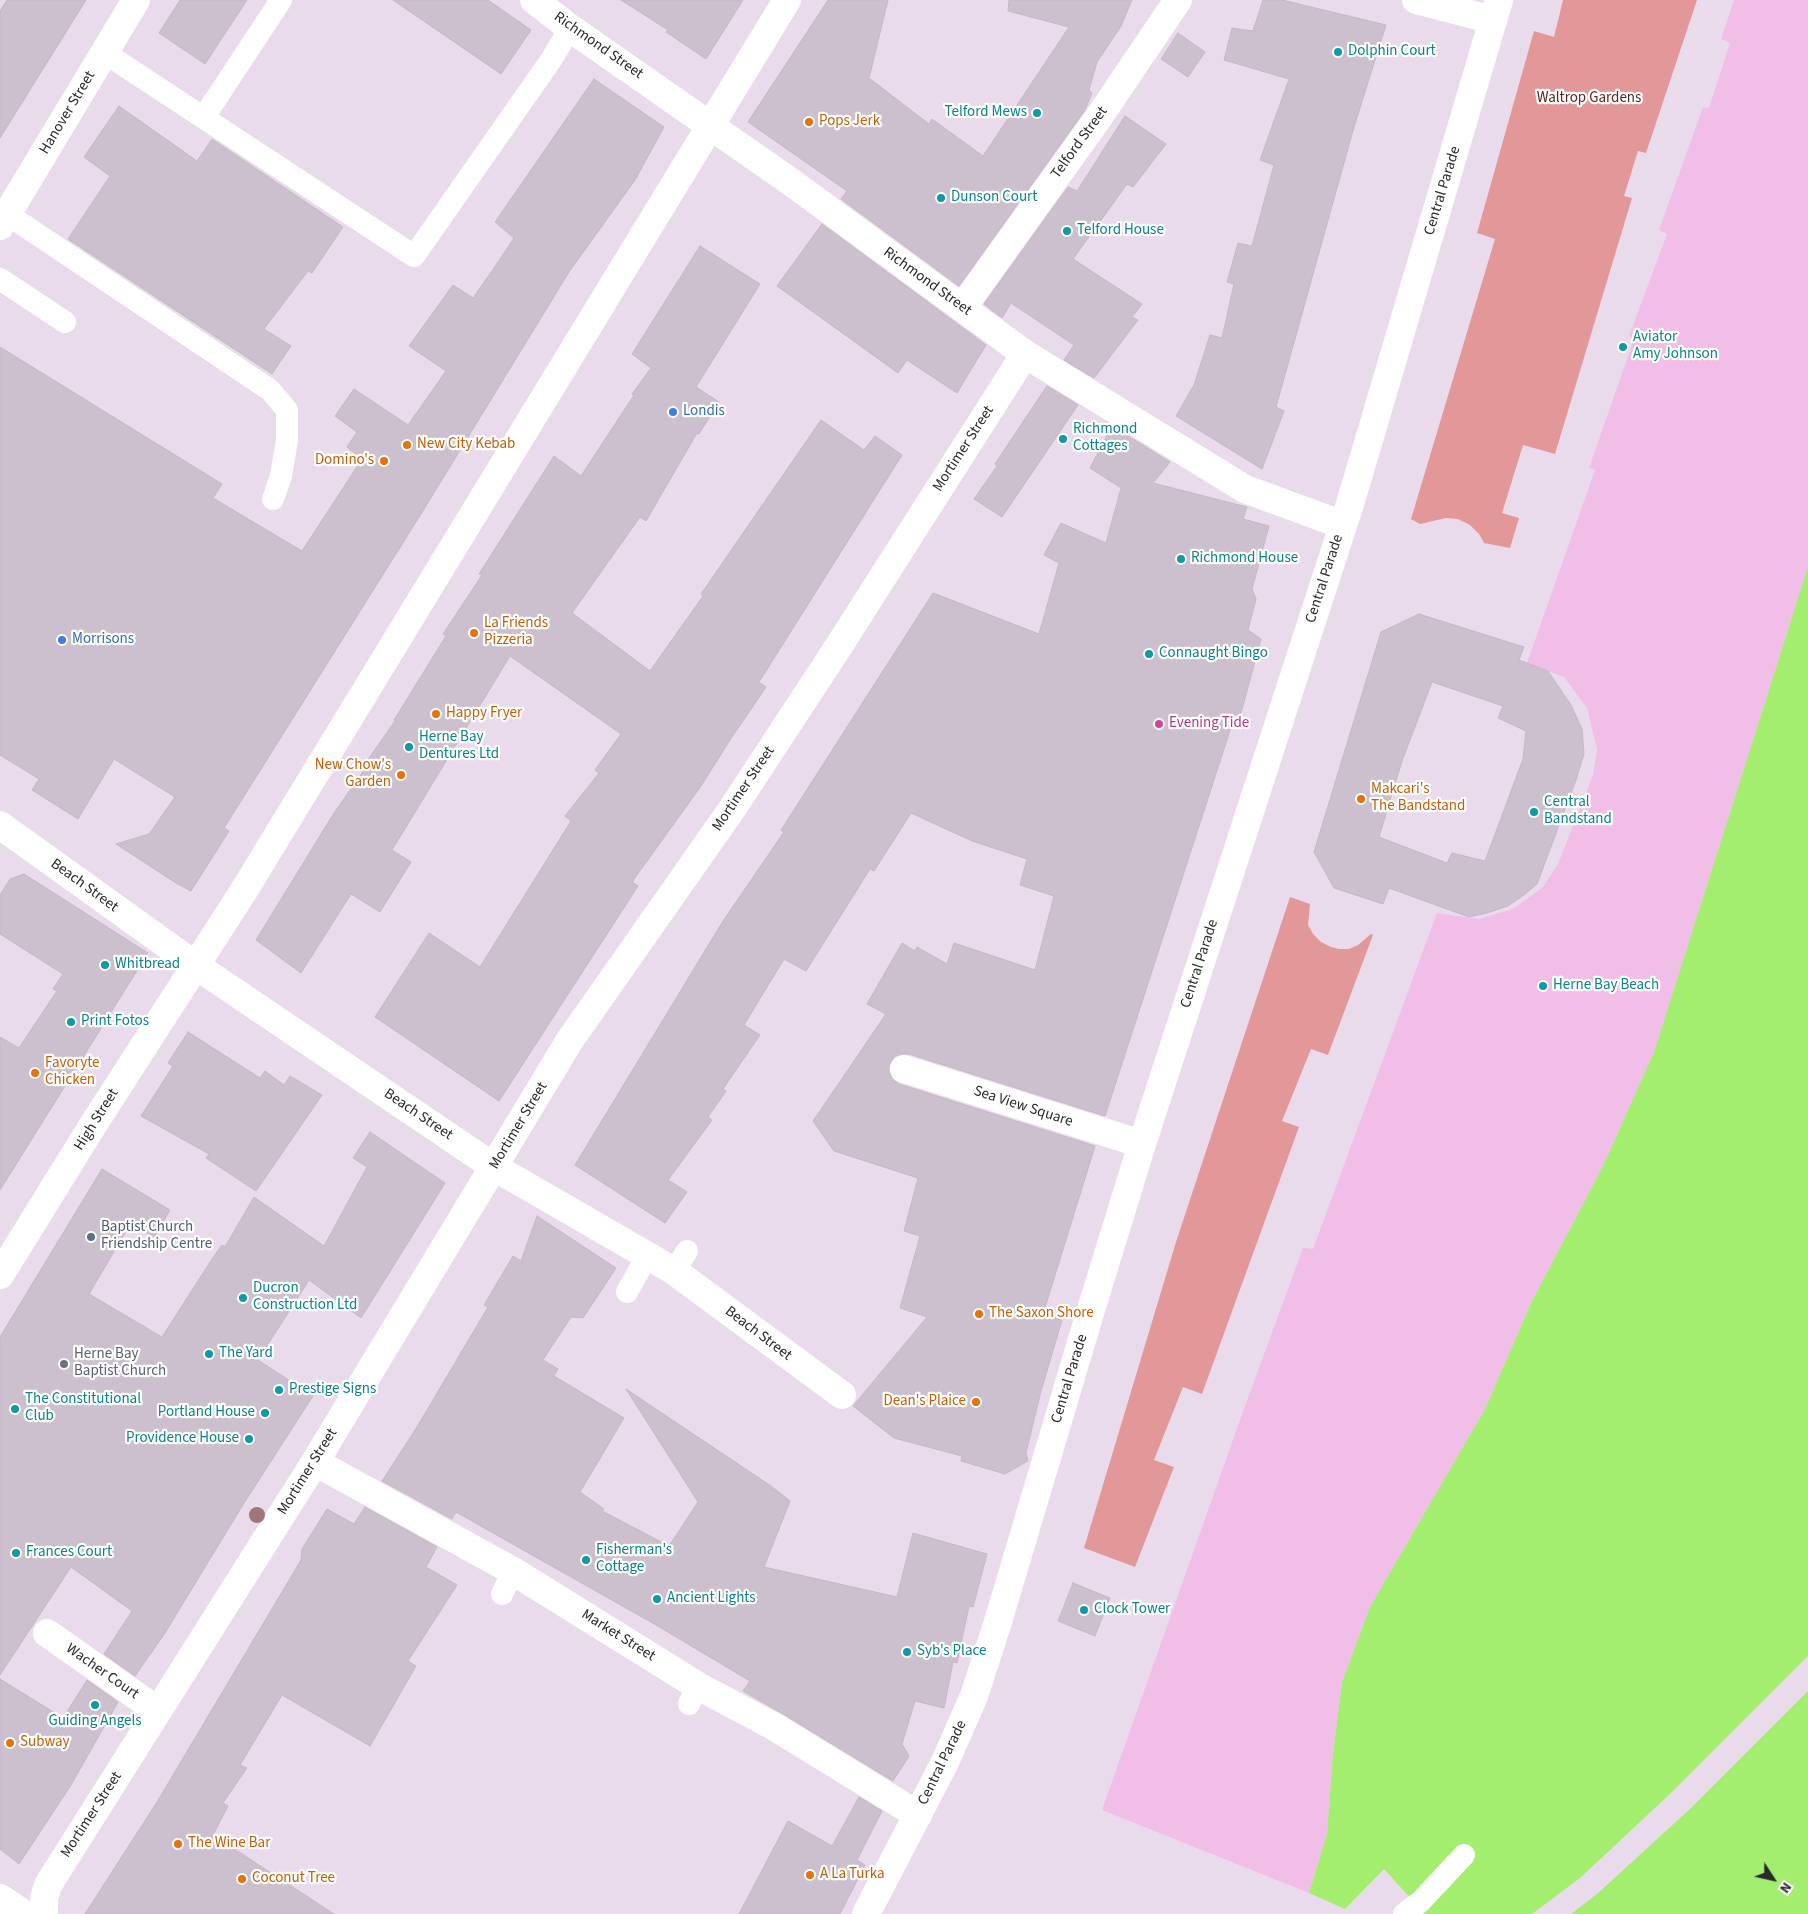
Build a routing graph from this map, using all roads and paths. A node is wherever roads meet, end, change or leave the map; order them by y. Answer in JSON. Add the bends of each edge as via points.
{"nodes":[{"id":1,"x":136,"y":0,"type":"edge"},
{"id":2,"x":281,"y":0,"type":"edge"},
{"id":3,"x":534,"y":0,"type":"edge"},
{"id":4,"x":787,"y":0,"type":"edge"},
{"id":5,"x":1178,"y":0,"type":"edge"},
{"id":6,"x":1416,"y":0,"type":"edge"},
{"id":7,"x":1496,"y":10,"type":"edge"},
{"id":8,"x":570,"y":28,"type":"junction"},
{"id":9,"x":105,"y":53,"type":"junction"},
{"id":10,"x":204,"y":117,"type":"junction"},
{"id":11,"x":710,"y":125,"type":"junction"},
{"id":12,"x":4,"y":220,"type":"edge"},
{"id":13,"x":0,"y":279,"type":"edge"},
{"id":14,"x":962,"y":308,"type":"junction"},
{"id":15,"x":65,"y":322,"type":"dead end"},
{"id":16,"x":1025,"y":354,"type":"junction"},
{"id":17,"x":273,"y":499,"type":"dead end"},
{"id":18,"x":1343,"y":525,"type":"junction"},
{"id":19,"x":0,"y":825,"type":"edge"},
{"id":20,"x":195,"y":965,"type":"junction"},
{"id":21,"x":904,"y":1069,"type":"dead end"},
{"id":22,"x":1142,"y":1144,"type":"junction"},
{"id":23,"x":494,"y":1167,"type":"junction"},
{"id":24,"x":647,"y":1256,"type":"junction"},
{"id":25,"x":0,"y":1275,"type":"edge"},
{"id":26,"x":627,"y":1292,"type":"dead end"},
{"id":27,"x":842,"y":1395,"type":"dead end"},
{"id":28,"x":315,"y":1462,"type":"junction"},
{"id":29,"x":47,"y":1633,"type":"dead end"},
{"id":30,"x":158,"y":1711,"type":"junction"},
{"id":31,"x":918,"y":1814,"type":"junction"},
{"id":32,"x":1464,"y":1855,"type":"dead end"},
{"id":33,"x":0,"y":1898,"type":"edge"},
{"id":34,"x":24,"y":1914,"type":"edge"},
{"id":35,"x":44,"y":1914,"type":"edge"},
{"id":36,"x":866,"y":1914,"type":"edge"},
{"id":37,"x":1404,"y":1914,"type":"edge"}],
"edges":[{"from":1,"to":9,"type":"street","name":"Hanover Street"},
{"from":2,"to":10,"type":"lane"},
{"from":3,"to":8,"type":"street","name":"Richmond Street"},
{"from":4,"to":11,"type":"street","name":"High Street"},
{"from":5,"to":14,"type":"street","name":"Telford Street"},
{"from":6,"to":7,"type":"street"},
{"from":7,"to":18,"type":"street","name":"Central Parade"},
{"from":8,"to":10,"type":"lane","via":[[414,256]]},
{"from":8,"to":11,"type":"street","name":"Richmond Street"},
{"from":9,"to":10,"type":"lane"},
{"from":9,"to":12,"type":"street","name":"Hanover Street"},
{"from":11,"to":14,"type":"street","name":"Richmond Street"},
{"from":11,"to":20,"type":"street","name":"High Street","via":[[248,884]]},
{"from":12,"to":17,"type":"lane","via":[[270,390],[287,410],[287,440]]},
{"from":13,"to":15,"type":"lane"},
{"from":14,"to":16,"type":"street","name":"Richmond Street"},
{"from":16,"to":18,"type":"street","name":"Richmond Street","via":[[1244,489]]},
{"from":16,"to":23,"type":"street","name":"Mortimer Street","via":[[732,809],[570,1040]]},
{"from":18,"to":22,"type":"street","name":"Central Parade"},
{"from":19,"to":20,"type":"street","name":"Beach Street"},
{"from":20,"to":23,"type":"street","name":"Beach Street"},
{"from":20,"to":25,"type":"street","name":"High Street"},
{"from":21,"to":22,"type":"street","name":"Sea View Square"},
{"from":22,"to":31,"type":"street","name":"Central Parade","via":[[974,1696]]},
{"from":23,"to":24,"type":"street","name":"Beach Street"},
{"from":23,"to":28,"type":"street","name":"Mortimer Street"},
{"from":24,"to":26,"type":"lane"},
{"from":24,"to":27,"type":"street","name":"Beach Street","via":[[681,1261]]},
{"from":28,"to":30,"type":"street","name":"Mortimer Street"},
{"from":28,"to":31,"type":"street","name":"Market Street","via":[[694,1695],[775,1728]]},
{"from":29,"to":30,"type":"street","name":"Wacher Court"},
{"from":30,"to":35,"type":"street","name":"Mortimer Street","via":[[48,1885]]},
{"from":31,"to":36,"type":"street","name":"Central Parade"},
{"from":32,"to":37,"type":"lane","via":[[1421,1901]]},
{"from":33,"to":34,"type":"street"}]}
